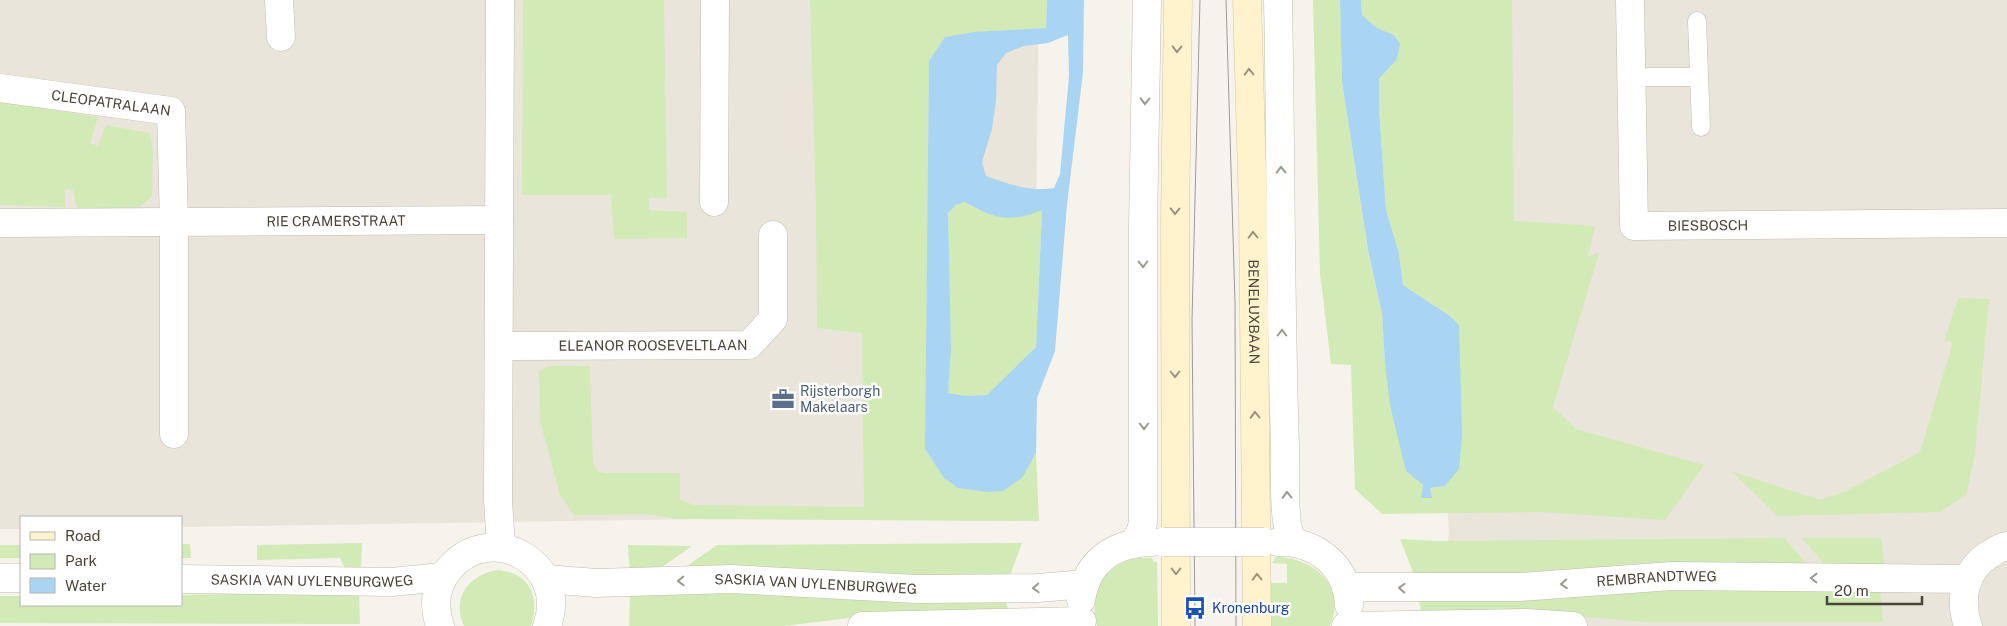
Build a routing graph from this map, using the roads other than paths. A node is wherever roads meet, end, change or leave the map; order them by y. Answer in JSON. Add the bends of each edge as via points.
{"nodes":[{"id":1,"x":279,"y":0,"type":"edge"},
{"id":2,"x":500,"y":0,"type":"edge"},
{"id":3,"x":715,"y":0,"type":"edge"},
{"id":4,"x":1147,"y":0,"type":"edge"},
{"id":5,"x":1178,"y":0,"type":"edge"},
{"id":6,"x":1247,"y":0,"type":"edge"},
{"id":7,"x":1278,"y":0,"type":"edge"},
{"id":8,"x":1630,"y":0,"type":"edge"},
{"id":9,"x":1697,"y":21,"type":"dead end"},
{"id":10,"x":281,"y":37,"type":"dead end"},
{"id":11,"x":1631,"y":77,"type":"junction"},
{"id":12,"x":1699,"y":77,"type":"junction"},
{"id":13,"x":0,"y":88,"type":"edge"},
{"id":14,"x":1701,"y":128,"type":"dead end"},
{"id":15,"x":714,"y":202,"type":"dead end"},
{"id":16,"x":499,"y":220,"type":"junction"},
{"id":17,"x":174,"y":222,"type":"junction"},
{"id":18,"x":0,"y":223,"type":"edge"},
{"id":19,"x":2007,"y":223,"type":"edge"},
{"id":20,"x":773,"y":235,"type":"dead end"},
{"id":21,"x":499,"y":346,"type":"junction"},
{"id":22,"x":174,"y":434,"type":"dead end"},
{"id":23,"x":1295,"y":542,"type":"junction"},
{"id":24,"x":1133,"y":543,"type":"junction"},
{"id":25,"x":2007,"y":546,"type":"edge"},
{"id":26,"x":501,"y":547,"type":"junction"},
{"id":27,"x":442,"y":577,"type":"junction"},
{"id":28,"x":0,"y":578,"type":"edge"},
{"id":29,"x":20,"y":578,"type":"edge"},
{"id":30,"x":182,"y":579,"type":"edge"},
{"id":31,"x":546,"y":579,"type":"junction"},
{"id":32,"x":1968,"y":579,"type":"junction"},
{"id":33,"x":1084,"y":584,"type":"junction"},
{"id":34,"x":1346,"y":587,"type":"junction"},
{"id":35,"x":1083,"y":624,"type":"edge"},
{"id":36,"x":440,"y":626,"type":"edge"},
{"id":37,"x":547,"y":626,"type":"edge"},
{"id":38,"x":862,"y":626,"type":"edge"},
{"id":39,"x":1176,"y":626,"type":"edge"},
{"id":40,"x":1257,"y":626,"type":"edge"},
{"id":41,"x":1346,"y":626,"type":"edge"},
{"id":42,"x":1573,"y":626,"type":"edge"},
{"id":43,"x":1968,"y":626,"type":"edge"}],
"edges":[{"from":1,"to":10,"type":"street"},
{"from":2,"to":16,"type":"street"},
{"from":3,"to":15,"type":"street"},
{"from":4,"to":24,"type":"street","one_way":true,"via":[[1143,523]]},
{"from":5,"to":39,"type":"main road","one_way":true},
{"from":40,"to":6,"type":"main road","name":"BENELUXBAAN","one_way":true,"via":[[1253,209]]},
{"from":23,"to":7,"type":"street","name":"BENELUXBAAN","one_way":true,"via":[[1288,530],[1286,500]]},
{"from":8,"to":11,"type":"street","name":"BIESBOSCH"},
{"from":9,"to":12,"type":"lane"},
{"from":11,"to":12,"type":"lane"},
{"from":11,"to":19,"type":"street","name":"BIESBOSCH","via":[[1634,226]]},
{"from":12,"to":14,"type":"lane"},
{"from":13,"to":17,"type":"street","name":"CLEOPATRALAAN","via":[[171,111]]},
{"from":16,"to":17,"type":"street","name":"RIE CRAMERSTRAAT"},
{"from":16,"to":21,"type":"street"},
{"from":17,"to":18,"type":"street","name":"RIE CRAMERSTRAAT"},
{"from":17,"to":22,"type":"street"},
{"from":20,"to":21,"type":"street","name":"ELEANOR ROOSEVELTLAAN","via":[[773,319],[749,345]]},
{"from":21,"to":26,"type":"street","via":[[498,500]]},
{"from":23,"to":24,"type":"street","bridge":true},
{"from":23,"to":34,"type":"street","via":[[1327,557],[1342,576]]},
{"from":24,"to":33,"type":"street","via":[[1103,557]]},
{"from":25,"to":32,"type":"street","via":[[1982,559]]},
{"from":26,"to":27,"type":"street","via":[[478,549],[457,559]]},
{"from":26,"to":31,"type":"street","via":[[520,553],[535,564]]},
{"from":27,"to":30,"type":"street","name":"SASKIA VAN UYLENBURGWEG","via":[[392,582]]},
{"from":27,"to":36,"type":"street","via":[[436,595]]},
{"from":28,"to":29,"type":"street"},
{"from":33,"to":31,"type":"street","name":"SASKIA VAN UYLENBURGWEG","one_way":true,"via":[[1038,588],[916,589],[732,579],[596,583]]},
{"from":31,"to":37,"type":"street","via":[[551,597],[551,616]]},
{"from":32,"to":34,"type":"street","name":"REMBRANDTWEG","one_way":true,"via":[[1672,576],[1520,587]]},
{"from":32,"to":43,"type":"street","via":[[1963,595],[1963,612]]},
{"from":33,"to":35,"type":"street","via":[[1081,602]]},
{"from":34,"to":41,"type":"street","via":[[1349,606]]},
{"from":35,"to":38,"type":"street"},
{"from":41,"to":42,"type":"street","via":[[1528,623]]}]}
